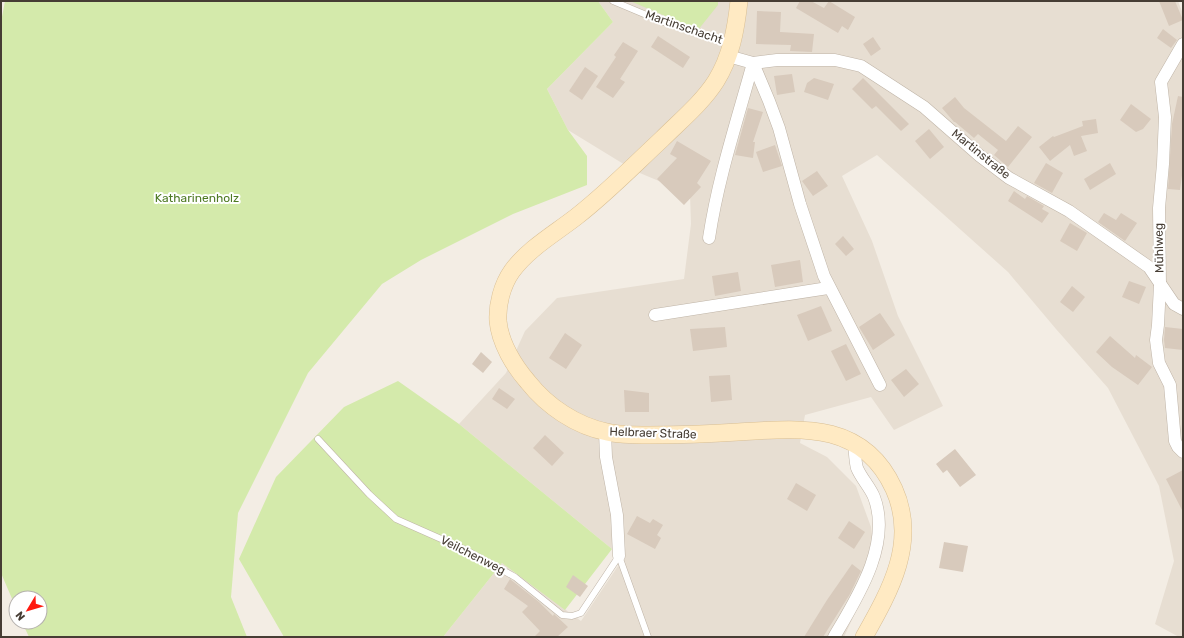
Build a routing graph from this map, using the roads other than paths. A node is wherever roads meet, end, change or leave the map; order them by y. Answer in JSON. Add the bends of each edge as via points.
{"nodes":[{"id":1,"x":613,"y":1,"type":"edge"},
{"id":2,"x":739,"y":1,"type":"edge"},
{"id":3,"x":1183,"y":44,"type":"edge"},
{"id":4,"x":730,"y":49,"type":"junction"},
{"id":5,"x":753,"y":63,"type":"junction"},
{"id":6,"x":709,"y":238,"type":"dead end"},
{"id":7,"x":1160,"y":285,"type":"junction"},
{"id":8,"x":828,"y":288,"type":"junction"},
{"id":9,"x":1183,"y":309,"type":"edge"},
{"id":10,"x":655,"y":315,"type":"dead end"},
{"id":11,"x":880,"y":385,"type":"dead end"},
{"id":12,"x":605,"y":432,"type":"junction"},
{"id":13,"x":318,"y":439,"type":"dead end"},
{"id":14,"x":854,"y":444,"type":"junction"},
{"id":15,"x":1183,"y":452,"type":"edge"},
{"id":16,"x":619,"y":556,"type":"junction"},
{"id":17,"x":648,"y":637,"type":"edge"},
{"id":18,"x":834,"y":637,"type":"edge"},
{"id":19,"x":864,"y":637,"type":"edge"}],
"edges":[{"from":1,"to":4,"type":"lane","name":"Martinschacht"},
{"from":2,"to":4,"type":"main road","name":"Helbraer Straße"},
{"from":3,"to":7,"type":"street","name":"Mühlweg","via":[[1161,82],[1165,117],[1159,208]]},
{"from":4,"to":5,"type":"street","name":"Martinstraße"},
{"from":4,"to":12,"type":"main road","name":"Helbraer Straße","via":[[714,85],[682,119],[595,202],[519,263],[502,291],[498,310],[500,331],[524,378],[561,412]]},
{"from":5,"to":6,"type":"street","via":[[720,180]]},
{"from":5,"to":7,"type":"street","name":"Martinstraße","via":[[777,60],[835,60],[861,66],[924,107],[1009,178],[1069,211],[1149,267]]},
{"from":5,"to":8,"type":"street","via":[[779,128]]},
{"from":7,"to":9,"type":"street","name":"Martinstraße","via":[[1174,304]]},
{"from":7,"to":15,"type":"street","name":"Mühlweg","via":[[1156,340],[1159,363],[1170,385],[1174,438]]},
{"from":8,"to":10,"type":"street"},
{"from":8,"to":11,"type":"street"},
{"from":12,"to":14,"type":"main road","name":"Helbraer Straße","via":[[676,435],[798,429],[827,433]]},
{"from":12,"to":16,"type":"street","via":[[606,457],[617,515]]},
{"from":13,"to":16,"type":"lane","name":"Veilchenweg","via":[[396,519],[466,550],[515,577],[562,615],[572,616],[581,613]]},
{"from":14,"to":18,"type":"street","via":[[857,467],[874,497],[880,520],[876,549],[866,579]]},
{"from":14,"to":19,"type":"main road","name":"Helbraer Straße","via":[[868,452],[890,480],[899,500],[903,528],[899,563],[893,581]]},
{"from":16,"to":17,"type":"lane"}]}
